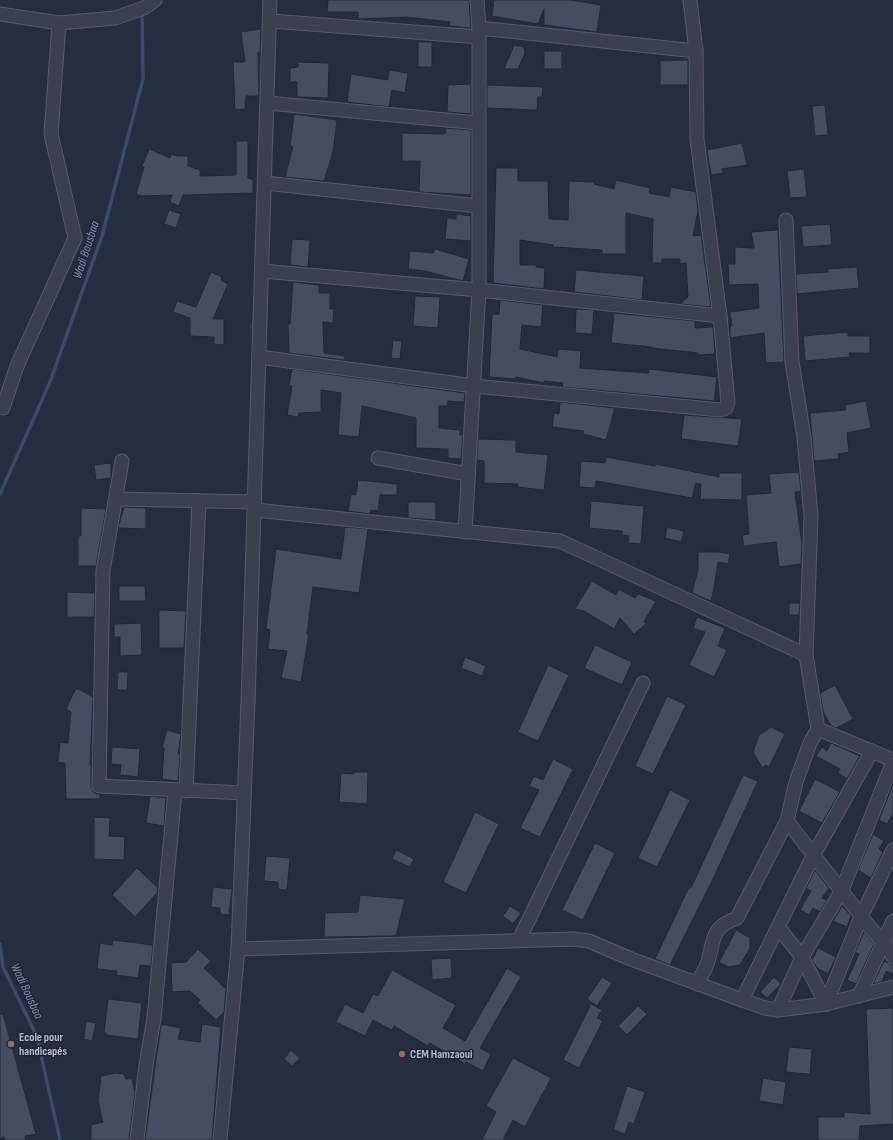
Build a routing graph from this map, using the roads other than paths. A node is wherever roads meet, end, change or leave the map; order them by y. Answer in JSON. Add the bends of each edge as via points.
{"nodes":[{"id":1,"x":155,"y":0,"type":"edge"},
{"id":2,"x":270,"y":0,"type":"edge"},
{"id":3,"x":477,"y":0,"type":"edge"},
{"id":4,"x":690,"y":0,"type":"edge"},
{"id":5,"x":0,"y":14,"type":"edge"},
{"id":6,"x":271,"y":21,"type":"junction"},
{"id":7,"x":59,"y":23,"type":"junction"},
{"id":8,"x":479,"y":33,"type":"junction"},
{"id":9,"x":696,"y":51,"type":"junction"},
{"id":10,"x":268,"y":103,"type":"junction"},
{"id":11,"x":478,"y":123,"type":"junction"},
{"id":12,"x":265,"y":183,"type":"junction"},
{"id":13,"x":478,"y":206,"type":"junction"},
{"id":14,"x":786,"y":220,"type":"dead end"},
{"id":15,"x":262,"y":271,"type":"junction"},
{"id":16,"x":479,"y":290,"type":"junction"},
{"id":17,"x":720,"y":316,"type":"junction"},
{"id":18,"x":259,"y":357,"type":"junction"},
{"id":19,"x":474,"y":386,"type":"junction"},
{"id":20,"x":4,"y":408,"type":"dead end"},
{"id":21,"x":378,"y":458,"type":"dead end"},
{"id":22,"x":122,"y":461,"type":"dead end"},
{"id":23,"x":468,"y":474,"type":"junction"},
{"id":24,"x":116,"y":499,"type":"junction"},
{"id":25,"x":200,"y":501,"type":"junction"},
{"id":26,"x":255,"y":506,"type":"junction"},
{"id":27,"x":465,"y":532,"type":"junction"},
{"id":28,"x":806,"y":655,"type":"junction"},
{"id":29,"x":643,"y":683,"type":"dead end"},
{"id":30,"x":818,"y":729,"type":"junction"},
{"id":31,"x":872,"y":751,"type":"junction"},
{"id":32,"x":893,"y":761,"type":"edge"},
{"id":33,"x":181,"y":791,"type":"junction"},
{"id":34,"x":244,"y":794,"type":"junction"},
{"id":35,"x":787,"y":821,"type":"junction"},
{"id":36,"x":893,"y":850,"type":"edge"},
{"id":37,"x":814,"y":854,"type":"junction"},
{"id":38,"x":842,"y":890,"type":"junction"},
{"id":39,"x":861,"y":917,"type":"junction"},
{"id":40,"x":893,"y":921,"type":"edge"},
{"id":41,"x":778,"y":927,"type":"junction"},
{"id":42,"x":519,"y":940,"type":"junction"},
{"id":43,"x":884,"y":942,"type":"junction"},
{"id":44,"x":238,"y":949,"type":"junction"},
{"id":45,"x":802,"y":957,"type":"junction"},
{"id":46,"x":893,"y":957,"type":"edge"},
{"id":47,"x":697,"y":984,"type":"junction"},
{"id":48,"x":892,"y":986,"type":"edge"},
{"id":49,"x":859,"y":996,"type":"junction"},
{"id":50,"x":742,"y":1000,"type":"junction"},
{"id":51,"x":826,"y":1004,"type":"junction"},
{"id":52,"x":778,"y":1010,"type":"junction"},
{"id":53,"x":137,"y":1140,"type":"edge"},
{"id":54,"x":220,"y":1140,"type":"edge"}],
"edges":[{"from":1,"to":7,"type":"street","via":[[144,8],[115,18]]},
{"from":2,"to":6,"type":"street"},
{"from":3,"to":8,"type":"street"},
{"from":4,"to":9,"type":"street"},
{"from":5,"to":7,"type":"street"},
{"from":6,"to":8,"type":"street"},
{"from":6,"to":10,"type":"street"},
{"from":7,"to":20,"type":"street","via":[[51,134],[75,238],[17,366]]},
{"from":8,"to":9,"type":"street"},
{"from":8,"to":11,"type":"street"},
{"from":9,"to":17,"type":"street","via":[[697,139]]},
{"from":10,"to":11,"type":"street"},
{"from":10,"to":12,"type":"street"},
{"from":11,"to":13,"type":"street"},
{"from":12,"to":13,"type":"street"},
{"from":12,"to":15,"type":"street"},
{"from":13,"to":16,"type":"street"},
{"from":14,"to":28,"type":"street","via":[[792,362],[804,437],[811,517]]},
{"from":15,"to":16,"type":"street"},
{"from":15,"to":18,"type":"street"},
{"from":16,"to":17,"type":"street"},
{"from":16,"to":19,"type":"street"},
{"from":17,"to":19,"type":"street","via":[[728,402],[726,408],[720,410]]},
{"from":18,"to":19,"type":"street"},
{"from":18,"to":26,"type":"street"},
{"from":19,"to":23,"type":"street"},
{"from":21,"to":23,"type":"street"},
{"from":22,"to":24,"type":"street"},
{"from":23,"to":27,"type":"street"},
{"from":24,"to":25,"type":"street"},
{"from":24,"to":33,"type":"street","via":[[103,571],[99,786]]},
{"from":25,"to":26,"type":"street"},
{"from":25,"to":33,"type":"street"},
{"from":26,"to":27,"type":"street"},
{"from":26,"to":34,"type":"street"},
{"from":27,"to":28,"type":"street","via":[[560,541]]},
{"from":28,"to":30,"type":"street"},
{"from":29,"to":42,"type":"street"},
{"from":30,"to":31,"type":"street"},
{"from":30,"to":35,"type":"street","via":[[810,743],[796,782]]},
{"from":31,"to":32,"type":"street"},
{"from":31,"to":37,"type":"street"},
{"from":32,"to":38,"type":"street"},
{"from":33,"to":34,"type":"street"},
{"from":33,"to":53,"type":"street"},
{"from":34,"to":44,"type":"street"},
{"from":35,"to":37,"type":"street"},
{"from":35,"to":47,"type":"street","via":[[737,918],[724,923],[712,939],[707,965]]},
{"from":36,"to":39,"type":"street"},
{"from":37,"to":38,"type":"street"},
{"from":37,"to":41,"type":"street"},
{"from":38,"to":39,"type":"street"},
{"from":38,"to":45,"type":"street"},
{"from":39,"to":43,"type":"street"},
{"from":39,"to":51,"type":"street"},
{"from":40,"to":43,"type":"street"},
{"from":41,"to":45,"type":"street"},
{"from":41,"to":50,"type":"street"},
{"from":42,"to":44,"type":"street"},
{"from":42,"to":47,"type":"street","via":[[589,941]]},
{"from":43,"to":46,"type":"street"},
{"from":43,"to":49,"type":"street"},
{"from":44,"to":54,"type":"street"},
{"from":45,"to":51,"type":"street"},
{"from":45,"to":52,"type":"street"},
{"from":47,"to":50,"type":"street"},
{"from":48,"to":49,"type":"street"},
{"from":49,"to":51,"type":"street"},
{"from":50,"to":52,"type":"street"},
{"from":51,"to":52,"type":"street"}]}
